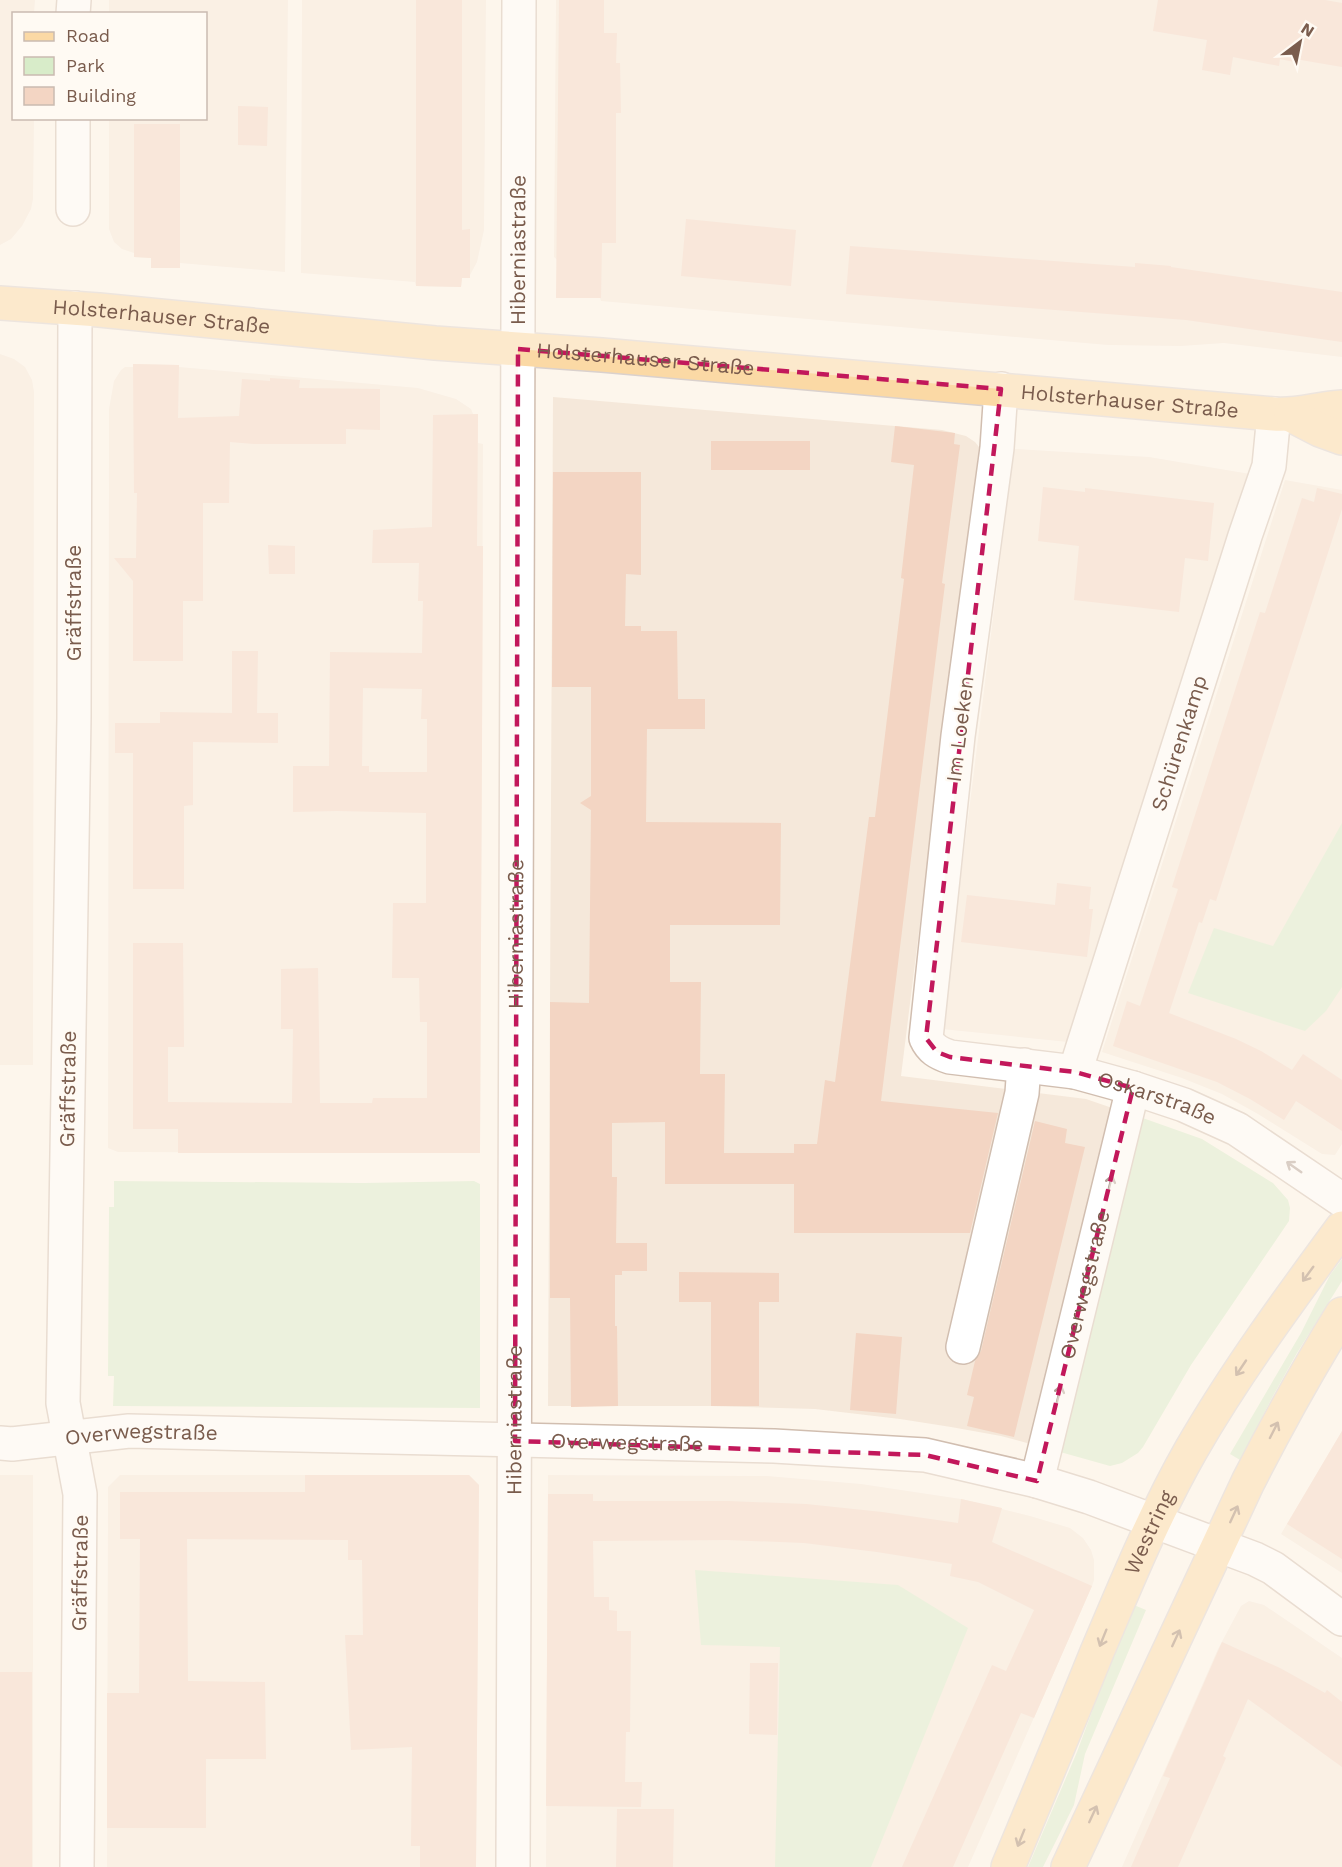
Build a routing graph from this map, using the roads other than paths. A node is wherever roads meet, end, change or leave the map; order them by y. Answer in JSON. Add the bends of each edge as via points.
{"nodes":[{"id":1,"x":519,"y":0,"type":"edge"},
{"id":2,"x":73,"y":120,"type":"edge"},
{"id":3,"x":73,"y":209,"type":"dead end"},
{"id":4,"x":0,"y":303,"type":"edge"},
{"id":5,"x":75,"y":308,"type":"junction"},
{"id":6,"x":518,"y":349,"type":"junction"},
{"id":7,"x":1001,"y":389,"type":"junction"},
{"id":8,"x":1342,"y":407,"type":"edge"},
{"id":9,"x":1283,"y":415,"type":"junction"},
{"id":10,"x":1342,"y":438,"type":"edge"},
{"id":11,"x":950,"y":1057,"type":"joint"},
{"id":12,"x":1024,"y":1065,"type":"junction"},
{"id":13,"x":1075,"y":1072,"type":"junction"},
{"id":14,"x":1133,"y":1088,"type":"junction"},
{"id":15,"x":1342,"y":1200,"type":"edge"},
{"id":16,"x":1342,"y":1228,"type":"edge"},
{"id":17,"x":1342,"y":1314,"type":"edge"},
{"id":18,"x":963,"y":1347,"type":"dead end"},
{"id":19,"x":69,"y":1436,"type":"junction"},
{"id":20,"x":515,"y":1441,"type":"junction"},
{"id":21,"x":0,"y":1443,"type":"edge"},
{"id":22,"x":1037,"y":1480,"type":"junction"},
{"id":23,"x":1154,"y":1520,"type":"junction"},
{"id":24,"x":1219,"y":1545,"type":"junction"},
{"id":25,"x":1342,"y":1618,"type":"edge"},
{"id":26,"x":77,"y":1867,"type":"edge"},
{"id":27,"x":513,"y":1867,"type":"edge"},
{"id":28,"x":1008,"y":1867,"type":"edge"},
{"id":29,"x":1068,"y":1867,"type":"edge"}],
"edges":[{"from":1,"to":6,"type":"street","name":"Hiberniastraße"},
{"from":2,"to":3,"type":"street"},
{"from":4,"to":5,"type":"main road","name":"Holsterhauser Straße"},
{"from":5,"to":6,"type":"main road","name":"Holsterhauser Straße"},
{"from":5,"to":19,"type":"street","name":"Gräffstraße","via":[[74,717],[63,1403]]},
{"from":6,"to":7,"type":"main road","name":"Holsterhauser Straße"},
{"from":6,"to":20,"type":"street","name":"Hiberniastraße"},
{"from":7,"to":9,"type":"main road","name":"Holsterhauser Straße"},
{"from":7,"to":11,"type":"street","name":"Im Loeken","via":[[926,1026],[929,1044]]},
{"from":8,"to":9,"type":"main road","name":"Holsterhauser Straße"},
{"from":9,"to":10,"type":"main road","name":"Holsterhauser Straße"},
{"from":9,"to":13,"type":"street","name":"Schürenkamp"},
{"from":11,"to":12,"type":"street","name":"Oskarstraße"},
{"from":12,"to":13,"type":"street","name":"Oskarstraße"},
{"from":12,"to":18,"type":"street","via":[[1022,1094]]},
{"from":13,"to":14,"type":"street","name":"Oskarstraße"},
{"from":15,"to":14,"type":"street","name":"Oskarstraße","one_way":true,"via":[[1237,1129]]},
{"from":22,"to":14,"type":"street","name":"Overwegstraße","one_way":true},
{"from":16,"to":23,"type":"main road","name":"Westring","one_way":true,"via":[[1234,1380]]},
{"from":24,"to":17,"type":"main road","one_way":true,"via":[[1277,1425]]},
{"from":19,"to":20,"type":"street","name":"Overwegstraße","via":[[129,1431]]},
{"from":19,"to":21,"type":"street","name":"Overwegstraße"},
{"from":19,"to":26,"type":"street","name":"Gräffstraße","via":[[80,1494]]},
{"from":20,"to":22,"type":"street","name":"Overwegstraße","via":[[774,1446],[925,1455]]},
{"from":20,"to":27,"type":"street","name":"Hiberniastraße"},
{"from":22,"to":23,"type":"street","name":"Overwegstraße"},
{"from":23,"to":24,"type":"street","name":"Overwegstraße"},
{"from":23,"to":28,"type":"main road","name":"Westring","one_way":true},
{"from":24,"to":25,"type":"street","name":"Overwegstraße","via":[[1273,1568]]},
{"from":29,"to":24,"type":"main road","one_way":true}]}
